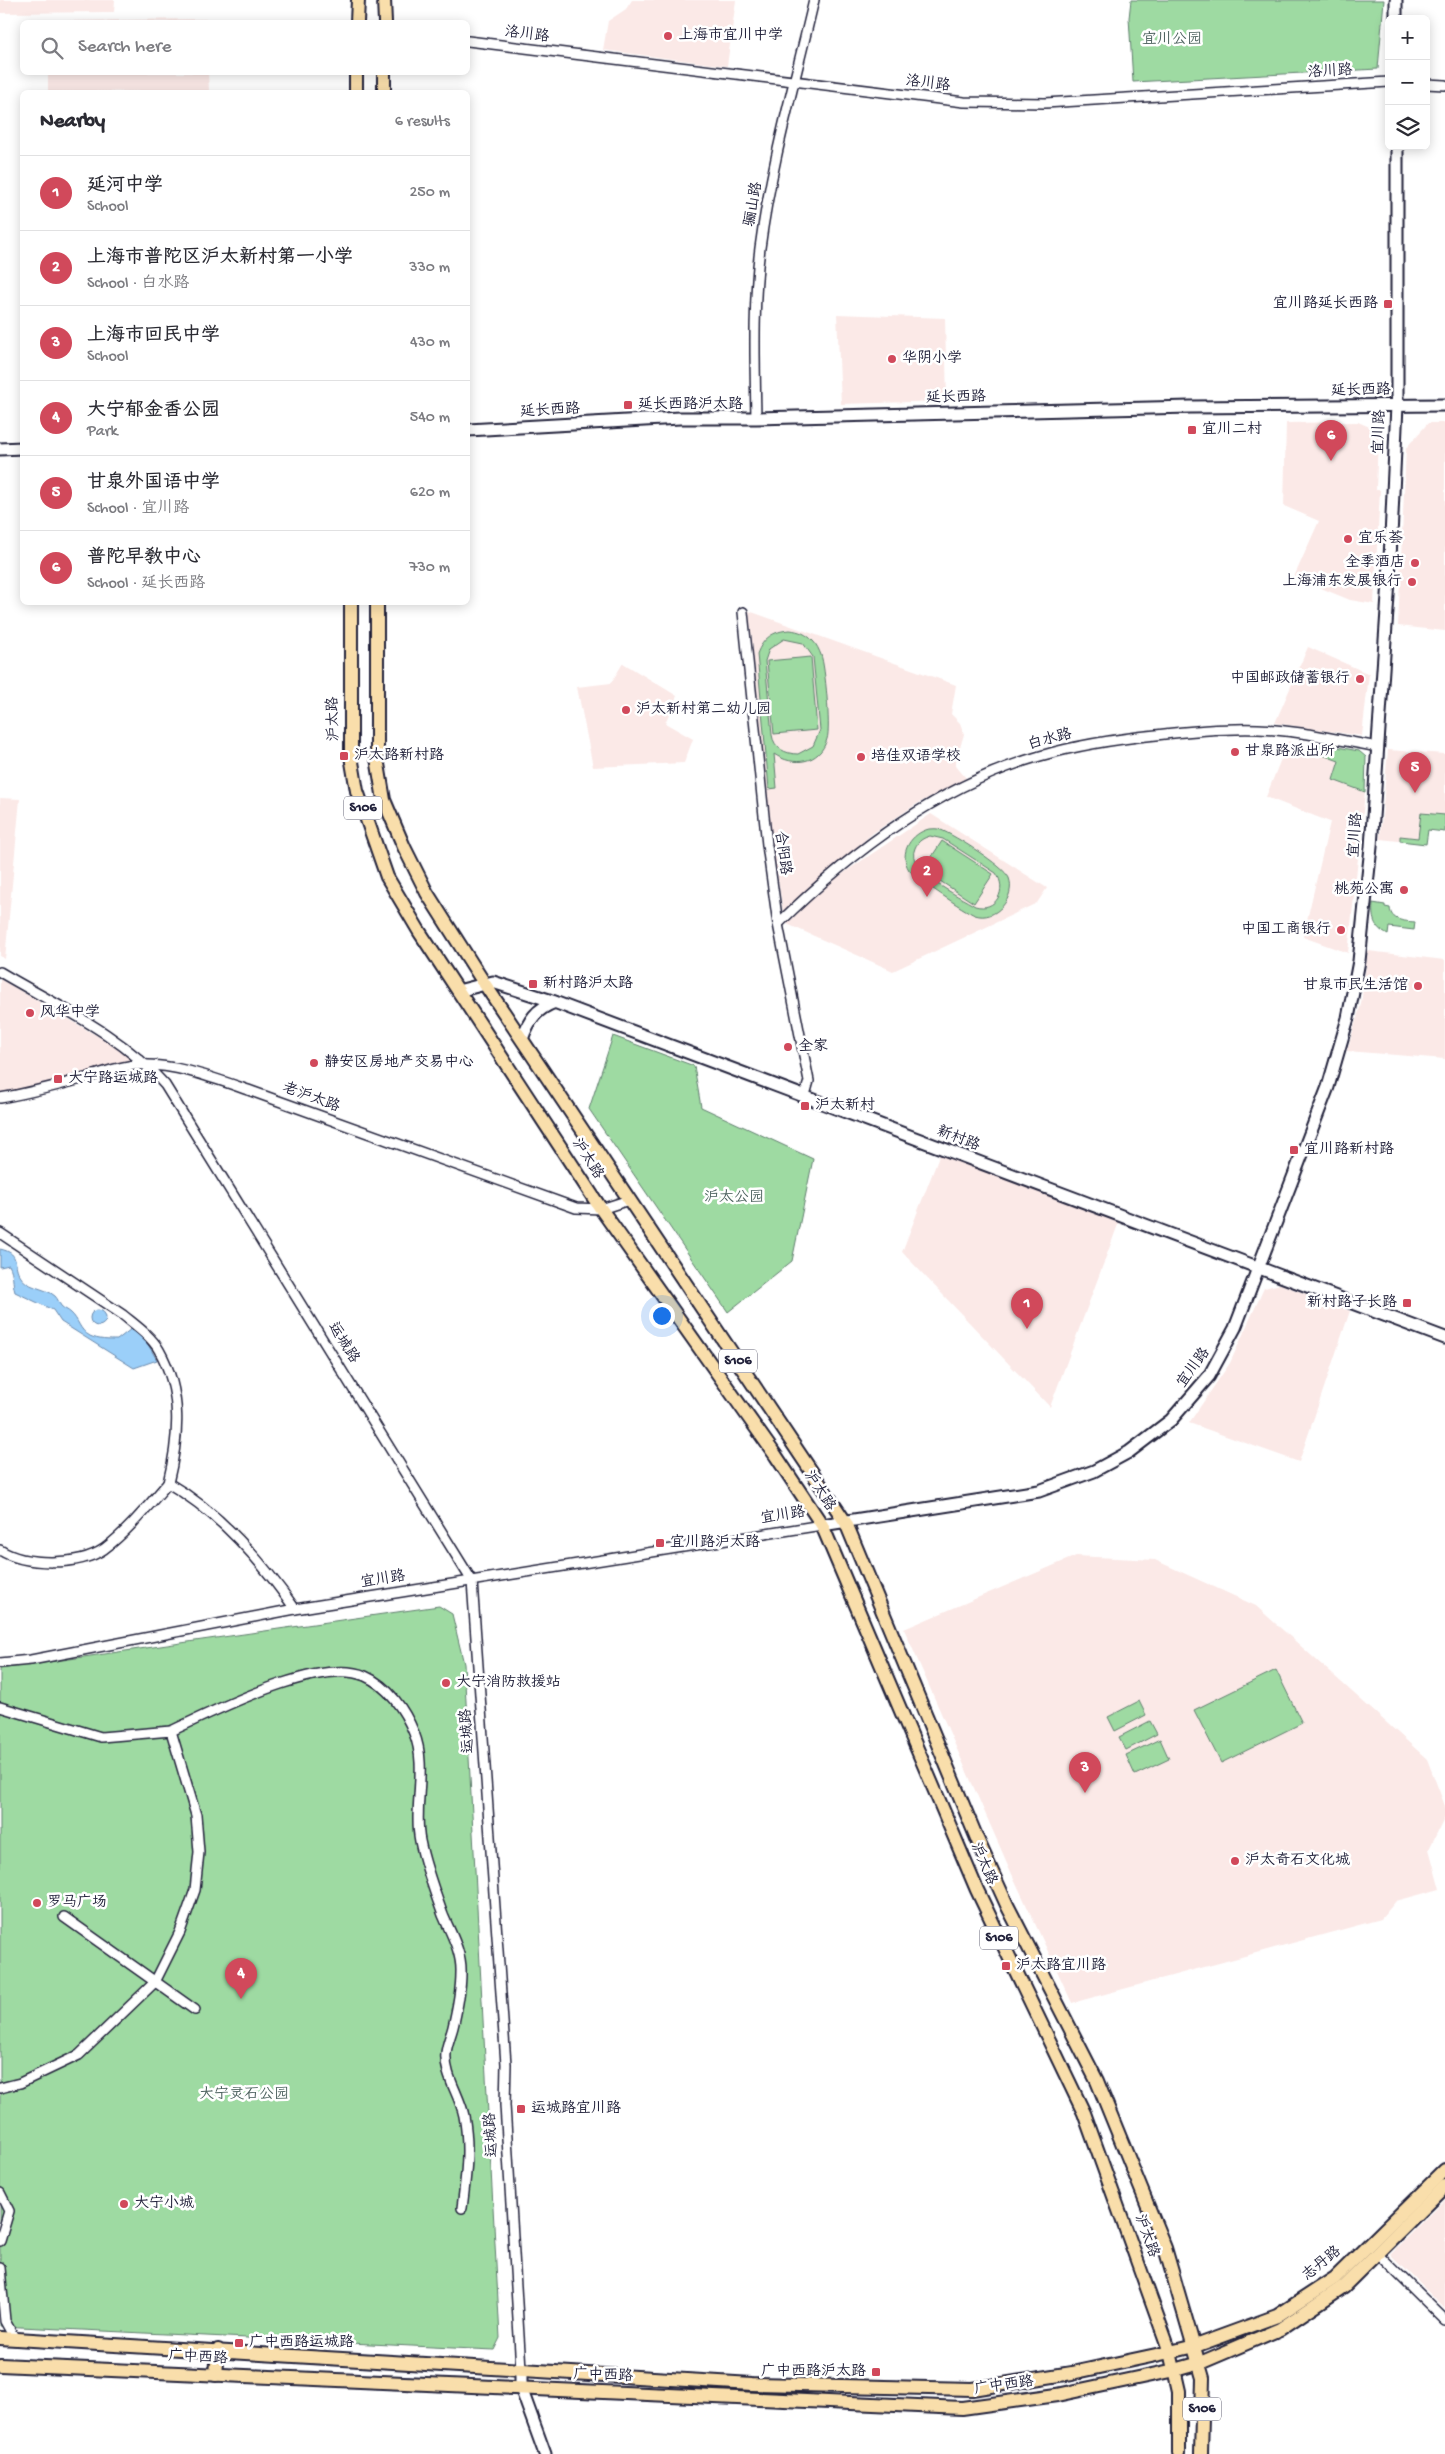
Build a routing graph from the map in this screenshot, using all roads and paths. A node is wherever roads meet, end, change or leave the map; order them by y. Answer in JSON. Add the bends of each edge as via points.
{"nodes":[{"id":1,"x":358,"y":0,"type":"edge"},
{"id":2,"x":384,"y":0,"type":"edge"},
{"id":3,"x":814,"y":0,"type":"edge"},
{"id":4,"x":1396,"y":0,"type":"edge"},
{"id":5,"x":1396,"y":15,"type":"edge"},
{"id":6,"x":357,"y":20,"type":"edge"},
{"id":7,"x":385,"y":20,"type":"edge"},
{"id":8,"x":470,"y":41,"type":"edge"},
{"id":9,"x":356,"y":75,"type":"edge"},
{"id":10,"x":384,"y":75,"type":"edge"},
{"id":11,"x":1385,"y":82,"type":"edge"},
{"id":12,"x":794,"y":83,"type":"junction"},
{"id":13,"x":1430,"y":84,"type":"edge"},
{"id":14,"x":1445,"y":85,"type":"edge"},
{"id":15,"x":356,"y":90,"type":"edge"},
{"id":16,"x":384,"y":90,"type":"edge"},
{"id":17,"x":1397,"y":150,"type":"edge"},
{"id":18,"x":1397,"y":405,"type":"junction"},
{"id":19,"x":1445,"y":405,"type":"edge"},
{"id":20,"x":756,"y":418,"type":"junction"},
{"id":21,"x":470,"y":430,"type":"edge"},
{"id":22,"x":0,"y":448,"type":"edge"},
{"id":23,"x":20,"y":448,"type":"edge"},
{"id":24,"x":351,"y":605,"type":"edge"},
{"id":25,"x":377,"y":605,"type":"edge"},
{"id":26,"x":743,"y":612,"type":"dead end"},
{"id":27,"x":1378,"y":747,"type":"junction"},
{"id":28,"x":778,"y":924,"type":"junction"},
{"id":29,"x":0,"y":972,"type":"edge"},
{"id":30,"x":484,"y":983,"type":"junction"},
{"id":31,"x":458,"y":991,"type":"junction"},
{"id":32,"x":555,"y":1002,"type":"junction"},
{"id":33,"x":522,"y":1039,"type":"junction"},
{"id":34,"x":147,"y":1065,"type":"junction"},
{"id":35,"x":805,"y":1095,"type":"junction"},
{"id":36,"x":0,"y":1098,"type":"edge"},
{"id":37,"x":628,"y":1200,"type":"junction"},
{"id":38,"x":601,"y":1209,"type":"junction"},
{"id":39,"x":0,"y":1233,"type":"edge"},
{"id":40,"x":1259,"y":1268,"type":"junction"},
{"id":41,"x":1445,"y":1338,"type":"edge"},
{"id":42,"x":168,"y":1483,"type":"junction"},
{"id":43,"x":846,"y":1523,"type":"junction"},
{"id":44,"x":822,"y":1526,"type":"junction"},
{"id":45,"x":0,"y":1550,"type":"edge"},
{"id":46,"x":472,"y":1581,"type":"junction"},
{"id":47,"x":295,"y":1609,"type":"junction"},
{"id":48,"x":0,"y":1663,"type":"edge"},
{"id":49,"x":0,"y":1707,"type":"edge"},
{"id":50,"x":171,"y":1731,"type":"junction"},
{"id":51,"x":64,"y":1917,"type":"dead end"},
{"id":52,"x":155,"y":1982,"type":"junction"},
{"id":53,"x":195,"y":2010,"type":"dead end"},
{"id":54,"x":0,"y":2088,"type":"edge"},
{"id":55,"x":1445,"y":2170,"type":"edge"},
{"id":56,"x":1445,"y":2186,"type":"edge"},
{"id":57,"x":0,"y":2193,"type":"edge"},
{"id":58,"x":462,"y":2208,"type":"dead end"},
{"id":59,"x":0,"y":2242,"type":"edge"},
{"id":60,"x":1377,"y":2253,"type":"junction"},
{"id":61,"x":0,"y":2268,"type":"edge"},
{"id":62,"x":1445,"y":2320,"type":"edge"},
{"id":63,"x":7,"y":2338,"type":"edge"},
{"id":64,"x":1194,"y":2346,"type":"junction"},
{"id":65,"x":218,"y":2350,"type":"junction"},
{"id":66,"x":1170,"y":2352,"type":"junction"},
{"id":67,"x":1200,"y":2363,"type":"junction"},
{"id":68,"x":2,"y":2365,"type":"edge"},
{"id":69,"x":521,"y":2369,"type":"junction"},
{"id":70,"x":1175,"y":2370,"type":"junction"},
{"id":71,"x":216,"y":2375,"type":"junction"},
{"id":72,"x":522,"y":2388,"type":"junction"},
{"id":73,"x":545,"y":2454,"type":"edge"},
{"id":74,"x":1179,"y":2454,"type":"edge"},
{"id":75,"x":1202,"y":2454,"type":"edge"}],
"edges":[{"from":1,"to":6,"type":"main road"},
{"from":2,"to":7,"type":"main road"},
{"from":3,"to":12,"type":"street","name":"骊山路"},
{"from":4,"to":5,"type":"street"},
{"from":8,"to":12,"type":"street","name":"洛川路"},
{"from":9,"to":15,"type":"main road"},
{"from":10,"to":16,"type":"main road"},
{"from":11,"to":12,"type":"street","name":"洛川路","via":[[1044,103],[964,102]]},
{"from":12,"to":20,"type":"street","name":"骊山路","via":[[760,250]]},
{"from":13,"to":14,"type":"street"},
{"from":17,"to":18,"type":"street","name":"宜川路"},
{"from":18,"to":19,"type":"street","name":"延长西路"},
{"from":18,"to":20,"type":"street","name":"延长西路"},
{"from":18,"to":27,"type":"street","name":"宜川路"},
{"from":20,"to":21,"type":"street","name":"延长西路","via":[[680,418]]},
{"from":22,"to":23,"type":"street"},
{"from":24,"to":31,"type":"main road","name":"沪太路","number":"S106","via":[[351,756],[357,791],[387,877]]},
{"from":25,"to":30,"type":"main road","name":"沪太路","number":"S106","via":[[377,758],[384,800],[427,893]]},
{"from":26,"to":28,"type":"street","name":"合阳路"},
{"from":27,"to":28,"type":"street","name":"白水路","via":[[1282,731],[1228,729],[1126,738],[1039,756],[975,782],[915,813],[840,866]]},
{"from":27,"to":40,"type":"street","name":"宜川路","via":[[1362,940],[1348,1018],[1325,1095]]},
{"from":28,"to":35,"type":"street","name":"合阳路","via":[[809,1082]]},
{"from":29,"to":34,"type":"street","name":"老沪太路","via":[[121,1043]]},
{"from":30,"to":31,"type":"street","name":"新村路"},
{"from":30,"to":32,"type":"street","name":"新村路","via":[[502,984]]},
{"from":30,"to":33,"type":"main road","name":"沪太路","number":"S106"},
{"from":31,"to":38,"type":"main road","name":"沪太路","number":"S106"},
{"from":32,"to":33,"type":"street","via":[[542,1007],[528,1021]]},
{"from":32,"to":35,"type":"street","name":"新村路"},
{"from":33,"to":37,"type":"main road","name":"沪太路","number":"S106"},
{"from":34,"to":36,"type":"street","via":[[128,1066]]},
{"from":34,"to":38,"type":"street","name":"老沪太路","via":[[211,1078],[576,1208]]},
{"from":34,"to":46,"type":"street","name":"运城路","via":[[173,1096]]},
{"from":35,"to":40,"type":"street","name":"新村路"},
{"from":37,"to":38,"type":"street","name":"老沪太路"},
{"from":37,"to":43,"type":"main road","name":"沪太路","number":"S106"},
{"from":38,"to":44,"type":"main road","name":"沪太路","number":"S106"},
{"from":39,"to":42,"type":"street","via":[[123,1315],[158,1349],[172,1386],[178,1418]]},
{"from":40,"to":41,"type":"street","name":"新村路"},
{"from":40,"to":43,"type":"street","name":"宜川路","via":[[1227,1347],[1209,1376],[1172,1420],[1129,1452],[1078,1479],[1039,1491]]},
{"from":42,"to":45,"type":"street","via":[[143,1512],[102,1550],[67,1560],[33,1562]]},
{"from":42,"to":47,"type":"street","via":[[185,1493],[244,1545],[268,1570]]},
{"from":43,"to":44,"type":"street","name":"宜川路"},
{"from":43,"to":64,"type":"main road","name":"沪太路","number":"S106","via":[[978,1841],[1097,2081],[1165,2248]]},
{"from":44,"to":46,"type":"street","name":"宜川路"},
{"from":44,"to":66,"type":"main road","name":"沪太路","number":"S106","via":[[977,1890],[1084,2113]]},
{"from":46,"to":47,"type":"street","name":"宜川路"},
{"from":46,"to":69,"type":"street","name":"运城路","via":[[506,2064],[505,2105]]},
{"from":47,"to":48,"type":"street","name":"宜川路","via":[[31,1660]]},
{"from":49,"to":50,"type":"street","via":[[101,1737]]},
{"from":50,"to":52,"type":"street","via":[[196,1814],[198,1852],[195,1890],[180,1932]]},
{"from":50,"to":58,"type":"street","via":[[268,1688],[322,1672],[363,1675],[386,1688],[402,1709],[414,1733],[419,1753],[420,1838],[427,1870],[460,1954],[458,2002],[446,2054],[451,2084],[464,2113],[468,2140]]},
{"from":51,"to":52,"type":"street"},
{"from":52,"to":53,"type":"street"},
{"from":52,"to":54,"type":"street","via":[[79,2054]]},
{"from":55,"to":64,"type":"main road","name":"志丹路","via":[[1335,2278],[1277,2316]]},
{"from":56,"to":60,"type":"main road","name":"志丹路"},
{"from":57,"to":59,"type":"street","via":[[9,2211]]},
{"from":60,"to":62,"type":"street"},
{"from":60,"to":67,"type":"main road","name":"志丹路","via":[[1344,2286],[1280,2329]]},
{"from":61,"to":63,"type":"street"},
{"from":63,"to":65,"type":"main road","name":"广中西路"},
{"from":64,"to":66,"type":"main road","name":"广中西路"},
{"from":64,"to":67,"type":"main road","name":"沪太路","number":"S106"},
{"from":65,"to":69,"type":"main road","name":"广中西路"},
{"from":65,"to":71,"type":"main road"},
{"from":66,"to":69,"type":"main road","name":"广中西路","via":[[1072,2373],[972,2389],[752,2384]]},
{"from":66,"to":70,"type":"main road","name":"沪太路","number":"S106"},
{"from":67,"to":70,"type":"main road","name":"广中西路"},
{"from":67,"to":75,"type":"main road","name":"沪太路","number":"S106","via":[[1203,2378]]},
{"from":68,"to":71,"type":"main road","name":"广中西路"},
{"from":69,"to":72,"type":"street","name":"运城路"},
{"from":70,"to":72,"type":"main road","name":"广中西路","via":[[1057,2395],[962,2408]]},
{"from":70,"to":74,"type":"main road","name":"沪太路","number":"S106","via":[[1180,2391]]},
{"from":71,"to":72,"type":"main road","name":"广中西路"},
{"from":72,"to":73,"type":"street","name":"运城路"}]}
